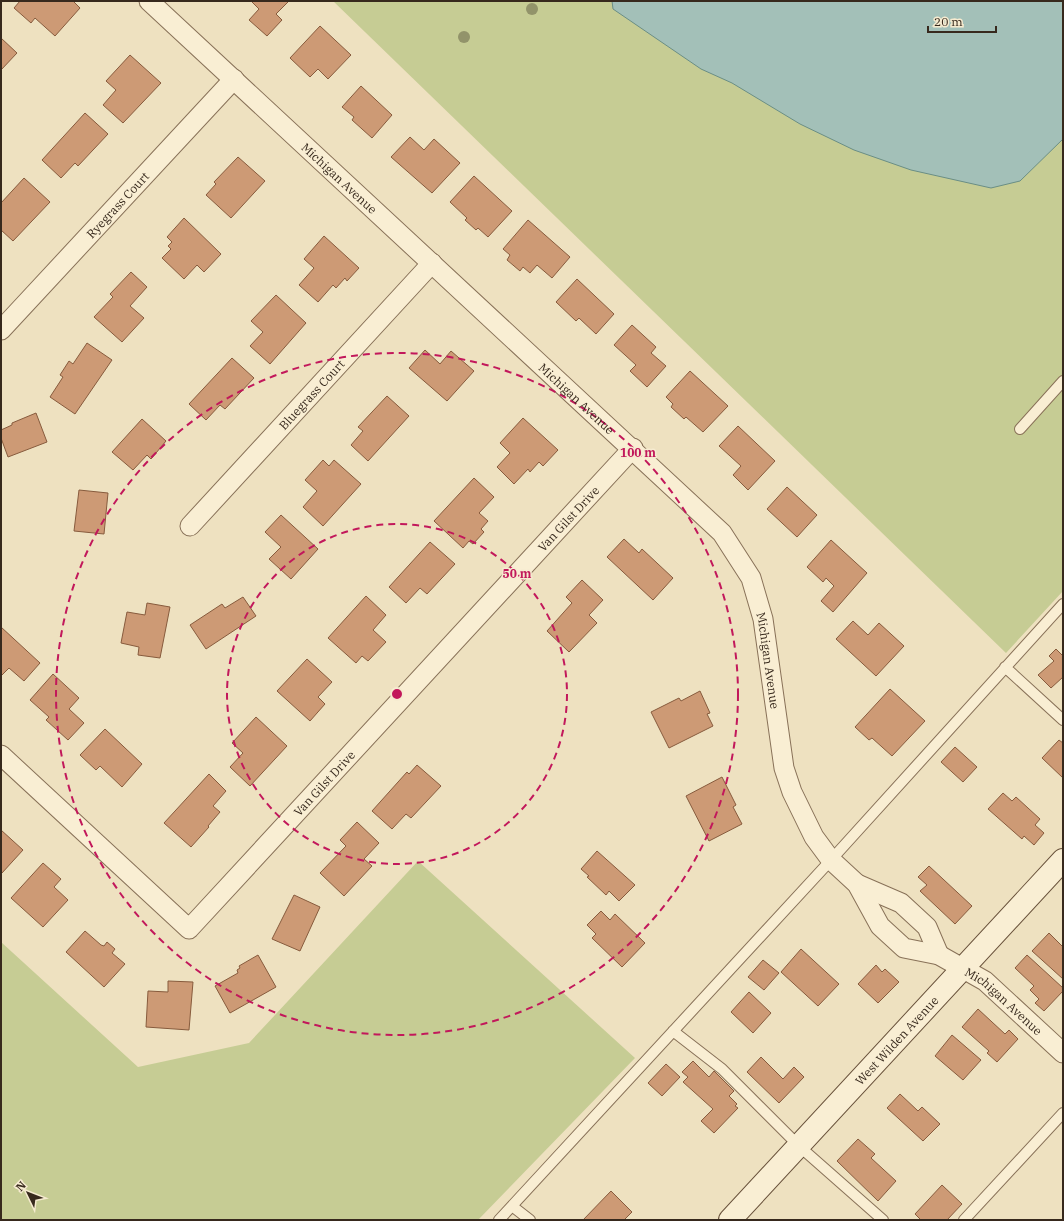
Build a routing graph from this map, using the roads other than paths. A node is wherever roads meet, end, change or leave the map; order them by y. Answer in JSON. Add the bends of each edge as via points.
{"nodes":[{"id":1,"x":149,"y":1,"type":"edge"},
{"id":2,"x":234,"y":79,"type":"junction"},
{"id":3,"x":432,"y":263,"type":"junction"},
{"id":4,"x":1,"y":330,"type":"edge"},
{"id":5,"x":1063,"y":381,"type":"edge"},
{"id":6,"x":1020,"y":429,"type":"dead end"},
{"id":7,"x":633,"y":448,"type":"junction"},
{"id":8,"x":190,"y":526,"type":"dead end"},
{"id":9,"x":1063,"y":604,"type":"edge"},
{"id":10,"x":1005,"y":667,"type":"junction"},
{"id":11,"x":1063,"y":720,"type":"edge"},
{"id":12,"x":1,"y":755,"type":"edge"},
{"id":13,"x":832,"y":860,"type":"junction"},
{"id":14,"x":1063,"y":860,"type":"edge"},
{"id":15,"x":857,"y":884,"type":"junction"},
{"id":16,"x":938,"y":955,"type":"junction"},
{"id":17,"x":963,"y":968,"type":"junction"},
{"id":18,"x":673,"y":1031,"type":"junction"},
{"id":19,"x":1063,"y":1053,"type":"edge"},
{"id":20,"x":1063,"y":1113,"type":"edge"},
{"id":21,"x":799,"y":1146,"type":"junction"},
{"id":22,"x":512,"y":1206,"type":"junction"},
{"id":23,"x":499,"y":1220,"type":"edge"},
{"id":24,"x":530,"y":1220,"type":"edge"},
{"id":25,"x":730,"y":1220,"type":"edge"},
{"id":26,"x":883,"y":1220,"type":"edge"},
{"id":27,"x":964,"y":1220,"type":"edge"}],
"edges":[{"from":1,"to":2,"type":"street","name":"Michigan Avenue"},
{"from":2,"to":3,"type":"street","name":"Michigan Avenue"},
{"from":2,"to":4,"type":"street","name":"Ryegrass Court"},
{"from":3,"to":7,"type":"street","name":"Michigan Avenue"},
{"from":3,"to":8,"type":"street","name":"Bluegrass Court"},
{"from":5,"to":6,"type":"lane"},
{"from":7,"to":12,"type":"street","name":"Van Gilst Drive","via":[[189,929]]},
{"from":7,"to":13,"type":"street","name":"Michigan Avenue","via":[[722,533],[751,578],[763,619],[784,768],[814,837]]},
{"from":9,"to":10,"type":"lane"},
{"from":10,"to":11,"type":"lane"},
{"from":10,"to":13,"type":"lane"},
{"from":13,"to":15,"type":"street","name":"Michigan Avenue"},
{"from":13,"to":18,"type":"lane"},
{"from":14,"to":17,"type":"street","name":"West Wilden Avenue"},
{"from":15,"to":16,"type":"street","name":"Michigan Avenue","via":[[901,903],[927,927]]},
{"from":15,"to":16,"type":"street","name":"Michigan Avenue","via":[[880,926],[904,948]]},
{"from":16,"to":17,"type":"street","name":"Michigan Avenue"},
{"from":17,"to":19,"type":"street","name":"Michigan Avenue","via":[[985,981]]},
{"from":17,"to":21,"type":"street","name":"West Wilden Avenue"},
{"from":18,"to":21,"type":"lane","via":[[722,1069]]},
{"from":18,"to":22,"type":"lane"},
{"from":20,"to":27,"type":"lane"},
{"from":21,"to":25,"type":"street","name":"West Wilden Avenue"},
{"from":21,"to":26,"type":"lane"},
{"from":22,"to":23,"type":"lane"},
{"from":22,"to":24,"type":"lane"}]}
